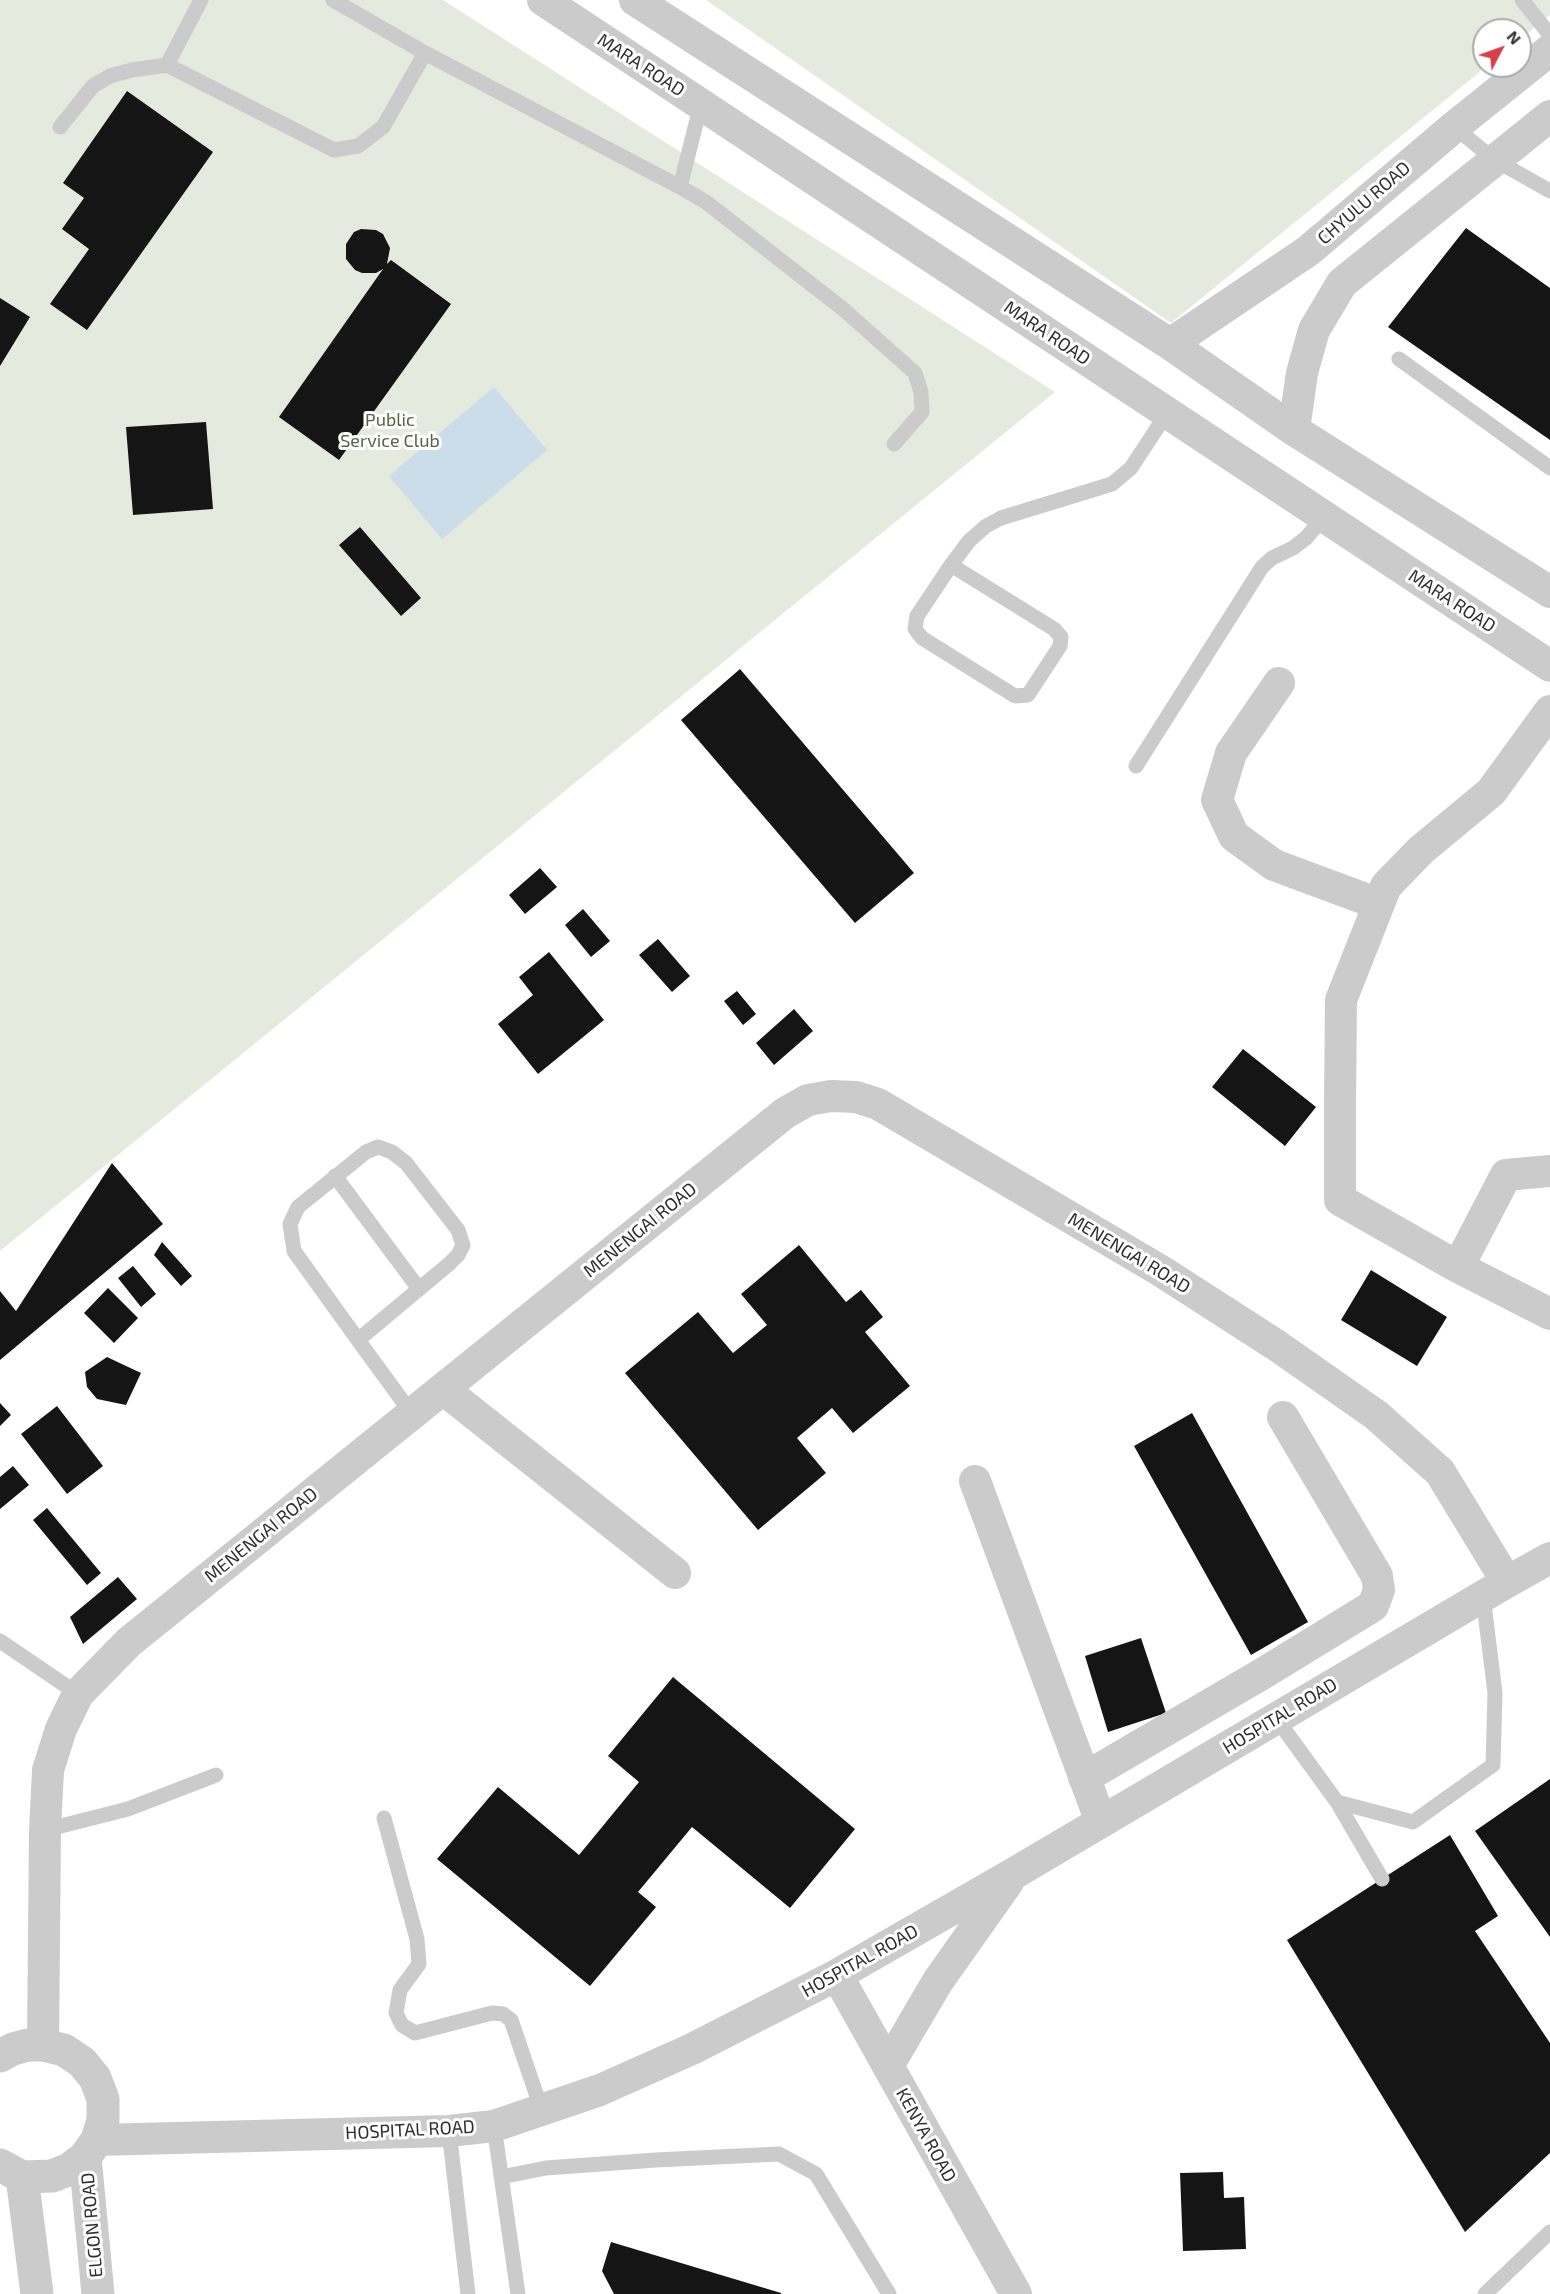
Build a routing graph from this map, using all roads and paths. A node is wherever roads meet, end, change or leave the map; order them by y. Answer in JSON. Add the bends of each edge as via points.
{"nodes":[{"id":1,"x":201,"y":0,"type":"edge"},
{"id":2,"x":333,"y":0,"type":"edge"},
{"id":3,"x":543,"y":0,"type":"edge"},
{"id":4,"x":635,"y":0,"type":"edge"},
{"id":5,"x":1522,"y":0,"type":"edge"},
{"id":6,"x":1550,"y":35,"type":"edge"},
{"id":7,"x":1550,"y":50,"type":"edge"},
{"id":8,"x":425,"y":53,"type":"junction"},
{"id":9,"x":168,"y":65,"type":"junction"},
{"id":10,"x":702,"y":104,"type":"junction"},
{"id":11,"x":1550,"y":116,"type":"edge"},
{"id":12,"x":1454,"y":126,"type":"junction"},
{"id":13,"x":60,"y":128,"type":"dead end"},
{"id":14,"x":1495,"y":160,"type":"junction"},
{"id":15,"x":680,"y":187,"type":"junction"},
{"id":16,"x":1550,"y":191,"type":"edge"},
{"id":17,"x":1170,"y":344,"type":"junction"},
{"id":18,"x":1399,"y":359,"type":"dead end"},
{"id":19,"x":1167,"y":413,"type":"junction"},
{"id":20,"x":1294,"y":430,"type":"junction"},
{"id":21,"x":894,"y":444,"type":"dead end"},
{"id":22,"x":1550,"y":468,"type":"edge"},
{"id":23,"x":1324,"y":517,"type":"junction"},
{"id":24,"x":951,"y":565,"type":"junction"},
{"id":25,"x":1550,"y":592,"type":"edge"},
{"id":26,"x":1550,"y":666,"type":"edge"},
{"id":27,"x":1279,"y":683,"type":"dead end"},
{"id":28,"x":1548,"y":718,"type":"edge"},
{"id":29,"x":1136,"y":766,"type":"dead end"},
{"id":30,"x":1378,"y":904,"type":"junction"},
{"id":31,"x":1550,"y":1171,"type":"edge"},
{"id":32,"x":335,"y":1176,"type":"junction"},
{"id":33,"x":1458,"y":1266,"type":"junction"},
{"id":34,"x":419,"y":1288,"type":"junction"},
{"id":35,"x":1550,"y":1314,"type":"edge"},
{"id":36,"x":358,"y":1340,"type":"junction"},
{"id":37,"x":443,"y":1389,"type":"junction"},
{"id":38,"x":411,"y":1414,"type":"junction"},
{"id":39,"x":1283,"y":1417,"type":"dead end"},
{"id":40,"x":975,"y":1481,"type":"dead end"},
{"id":41,"x":1550,"y":1558,"type":"edge"},
{"id":42,"x":675,"y":1573,"type":"dead end"},
{"id":43,"x":1495,"y":1589,"type":"junction"},
{"id":44,"x":0,"y":1641,"type":"edge"},
{"id":45,"x":78,"y":1694,"type":"junction"},
{"id":46,"x":1276,"y":1718,"type":"junction"},
{"id":47,"x":216,"y":1775,"type":"dead end"},
{"id":48,"x":1084,"y":1778,"type":"junction"},
{"id":49,"x":1337,"y":1802,"type":"junction"},
{"id":50,"x":384,"y":1818,"type":"dead end"},
{"id":51,"x":1101,"y":1822,"type":"junction"},
{"id":52,"x":45,"y":1830,"type":"junction"},
{"id":53,"x":1013,"y":1874,"type":"junction"},
{"id":54,"x":1382,"y":1879,"type":"dead end"},
{"id":55,"x":837,"y":1975,"type":"junction"},
{"id":56,"x":44,"y":2045,"type":"junction"},
{"id":57,"x":0,"y":2056,"type":"edge"},
{"id":58,"x":888,"y":2066,"type":"junction"},
{"id":59,"x":542,"y":2111,"type":"junction"},
{"id":60,"x":494,"y":2126,"type":"junction"},
{"id":61,"x":449,"y":2131,"type":"junction"},
{"id":62,"x":91,"y":2149,"type":"junction"},
{"id":63,"x":11,"y":2171,"type":"edge"},
{"id":64,"x":501,"y":2177,"type":"junction"},
{"id":65,"x":1550,"y":2232,"type":"edge"},
{"id":66,"x":37,"y":2294,"type":"edge"},
{"id":67,"x":98,"y":2294,"type":"edge"},
{"id":68,"x":468,"y":2294,"type":"edge"},
{"id":69,"x":518,"y":2294,"type":"edge"},
{"id":70,"x":889,"y":2294,"type":"edge"},
{"id":71,"x":1016,"y":2294,"type":"edge"},
{"id":72,"x":1485,"y":2294,"type":"edge"}],
"edges":[{"from":1,"to":9,"type":"lane"},
{"from":2,"to":8,"type":"lane"},
{"from":3,"to":10,"type":"street","name":"MARA ROAD"},
{"from":4,"to":17,"type":"street"},
{"from":5,"to":6,"type":"lane"},
{"from":7,"to":12,"type":"street","name":"CHYULU ROAD"},
{"from":8,"to":9,"type":"lane","via":[[383,127],[358,146],[334,150]]},
{"from":8,"to":15,"type":"lane"},
{"from":9,"to":13,"type":"lane","via":[[110,76],[93,86]]},
{"from":10,"to":15,"type":"lane"},
{"from":10,"to":19,"type":"street","name":"MARA ROAD"},
{"from":11,"to":14,"type":"street"},
{"from":12,"to":14,"type":"lane"},
{"from":12,"to":17,"type":"street","name":"CHYULU ROAD","via":[[1308,251]]},
{"from":14,"to":16,"type":"lane"},
{"from":14,"to":20,"type":"street","via":[[1342,283],[1314,330],[1302,373]]},
{"from":15,"to":21,"type":"lane","via":[[706,202],[843,309],[915,373],[922,411]]},
{"from":17,"to":20,"type":"street"},
{"from":18,"to":22,"type":"lane"},
{"from":19,"to":23,"type":"street","name":"MARA ROAD"},
{"from":19,"to":24,"type":"lane","via":[[1131,468],[1118,480],[1001,518],[969,541]]},
{"from":20,"to":25,"type":"street"},
{"from":23,"to":26,"type":"street","name":"MARA ROAD"},
{"from":23,"to":29,"type":"lane","via":[[1300,543],[1262,567]]},
{"from":24,"to":24,"type":"lane","via":[[917,616],[915,629],[921,638],[1015,696],[1028,695],[1060,646],[1060,637]]},
{"from":27,"to":30,"type":"street","via":[[1231,753],[1217,800],[1234,836],[1274,866]]},
{"from":28,"to":30,"type":"street","via":[[1491,792],[1421,850],[1386,886]]},
{"from":30,"to":33,"type":"street","via":[[1341,1000],[1341,1200]]},
{"from":31,"to":33,"type":"street","via":[[1506,1175]]},
{"from":32,"to":34,"type":"lane"},
{"from":32,"to":34,"type":"lane","via":[[366,1152],[378,1147],[392,1152],[406,1163],[458,1230],[463,1245],[458,1255]]},
{"from":32,"to":36,"type":"lane","via":[[298,1207],[290,1224],[294,1251]]},
{"from":33,"to":35,"type":"street"},
{"from":34,"to":36,"type":"lane"},
{"from":36,"to":38,"type":"lane"},
{"from":37,"to":38,"type":"street","name":"MENENGAI ROAD"},
{"from":37,"to":42,"type":"street"},
{"from":37,"to":43,"type":"street","name":"MENENGAI ROAD","via":[[785,1113],[808,1100],[856,1097],[878,1104],[1161,1271],[1376,1415],[1440,1472]]},
{"from":38,"to":45,"type":"street","name":"MENENGAI ROAD","via":[[129,1642]]},
{"from":39,"to":48,"type":"street","via":[[1377,1576],[1379,1590],[1373,1606]]},
{"from":40,"to":48,"type":"street"},
{"from":41,"to":43,"type":"street","name":"HOSPITAL ROAD"},
{"from":43,"to":46,"type":"street","name":"HOSPITAL ROAD"},
{"from":43,"to":49,"type":"lane","via":[[1493,1765],[1413,1821]]},
{"from":44,"to":45,"type":"lane"},
{"from":45,"to":52,"type":"street","name":"MENENGAI ROAD","via":[[60,1729],[48,1770]]},
{"from":46,"to":49,"type":"lane"},
{"from":46,"to":51,"type":"street","name":"HOSPITAL ROAD"},
{"from":47,"to":52,"type":"lane","via":[[128,1809]]},
{"from":48,"to":51,"type":"street"},
{"from":49,"to":54,"type":"lane"},
{"from":50,"to":59,"type":"lane","via":[[417,1939],[419,1964],[400,1990],[396,2013],[402,2025],[415,2033],[492,2013],[503,2014],[511,2020]]},
{"from":51,"to":53,"type":"street","name":"HOSPITAL ROAD"},
{"from":52,"to":56,"type":"street","name":"MENENGAI ROAD"},
{"from":53,"to":55,"type":"street","name":"HOSPITAL ROAD"},
{"from":53,"to":58,"type":"street","via":[[938,1981]]},
{"from":55,"to":58,"type":"street","name":"KENYA ROAD"},
{"from":55,"to":59,"type":"street","name":"HOSPITAL ROAD","via":[[692,2049]]},
{"from":56,"to":57,"type":"street","via":[[28,2045]]},
{"from":56,"to":62,"type":"street","name":"ELGON ROAD","via":[[64,2050],[82,2062],[95,2078],[103,2098],[103,2120]]},
{"from":58,"to":71,"type":"street","name":"KENYA ROAD"},
{"from":59,"to":60,"type":"street","name":"HOSPITAL ROAD"},
{"from":60,"to":61,"type":"street","name":"HOSPITAL ROAD"},
{"from":60,"to":64,"type":"lane"},
{"from":61,"to":62,"type":"street","name":"HOSPITAL ROAD"},
{"from":61,"to":68,"type":"lane"},
{"from":62,"to":63,"type":"street","via":[[70,2169],[52,2176]]},
{"from":62,"to":67,"type":"street","name":"ELGON ROAD"},
{"from":63,"to":66,"type":"street"},
{"from":64,"to":69,"type":"lane"},
{"from":64,"to":70,"type":"lane","via":[[557,2168],[779,2154],[816,2174]]},
{"from":65,"to":72,"type":"lane"}]}
